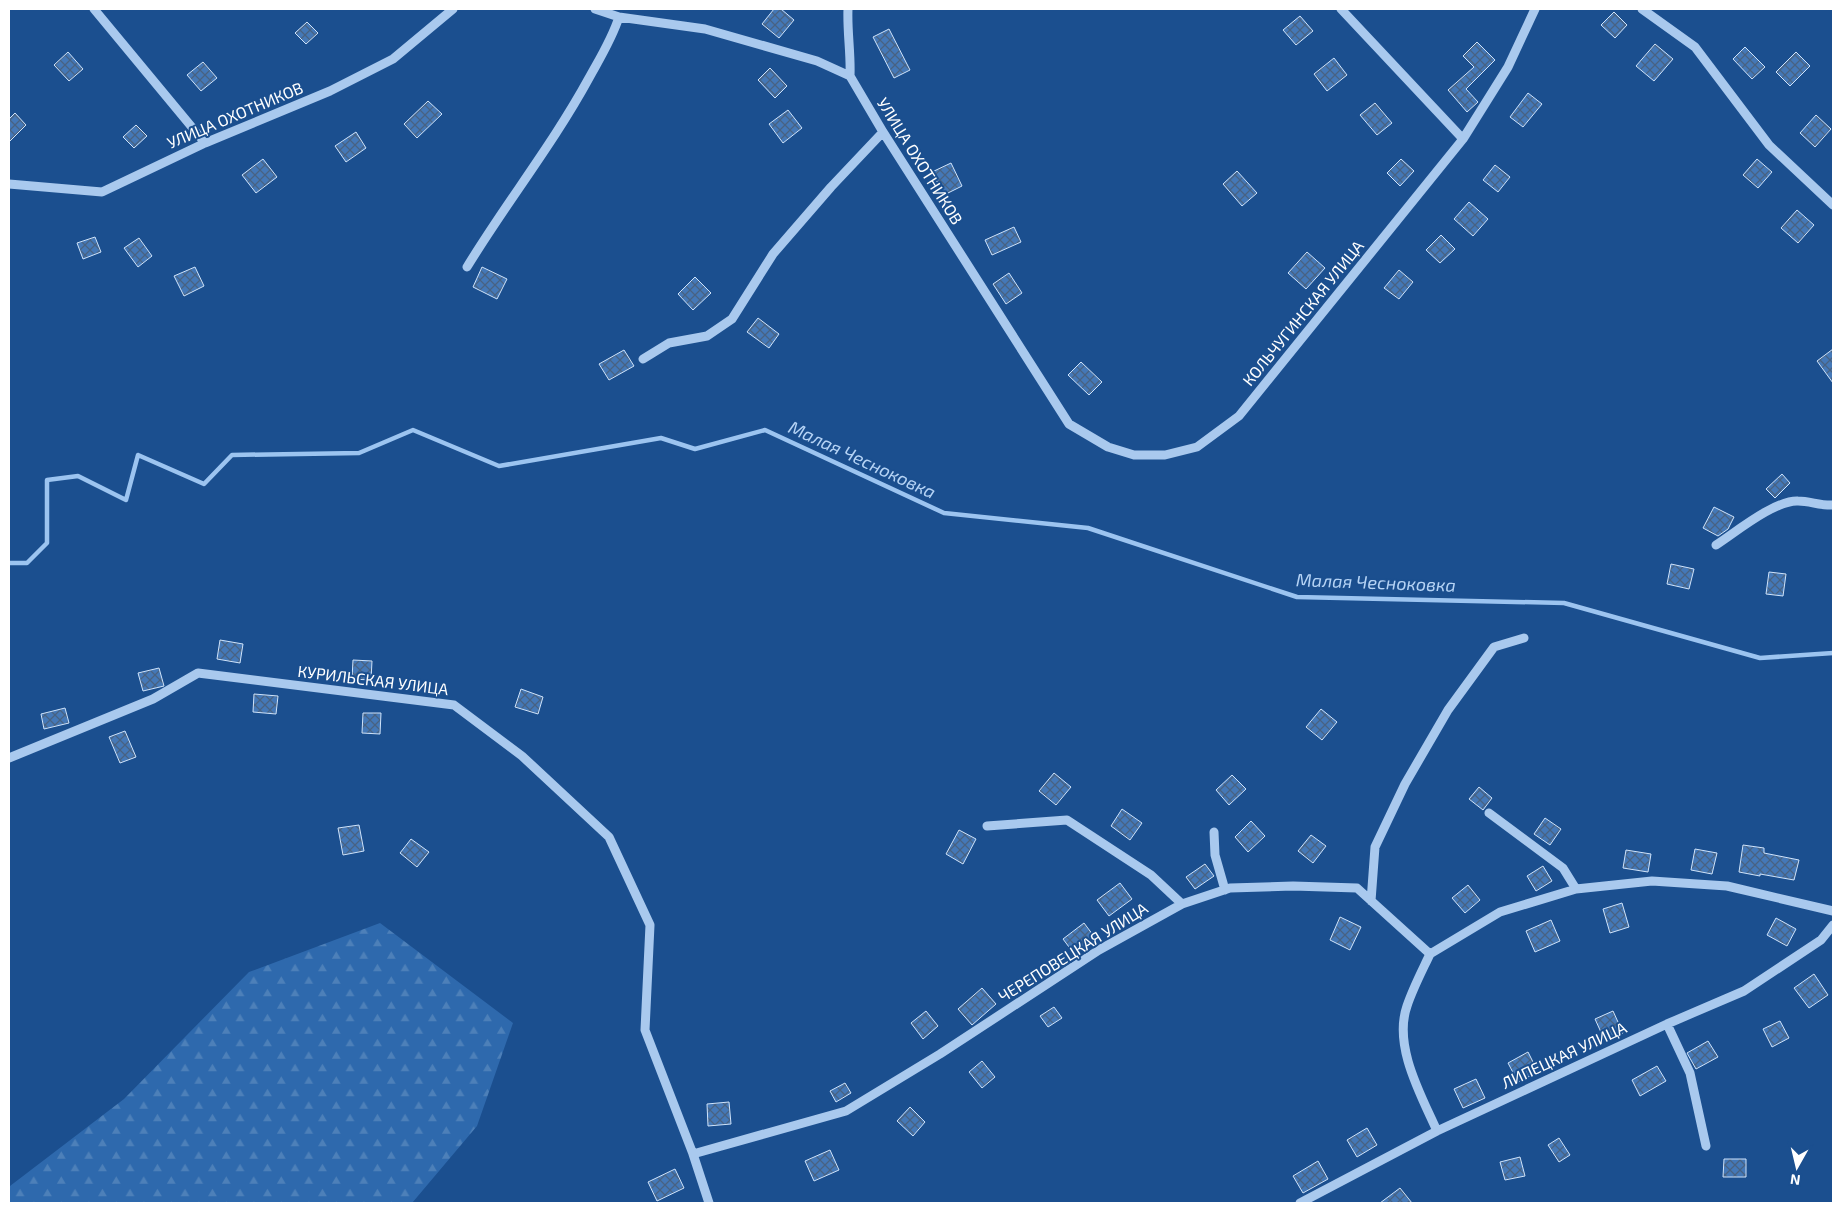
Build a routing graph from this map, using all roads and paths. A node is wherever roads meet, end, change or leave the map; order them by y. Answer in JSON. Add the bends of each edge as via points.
{"nodes":[{"id":1,"x":94,"y":9,"type":"edge"},
{"id":2,"x":453,"y":9,"type":"edge"},
{"id":3,"x":595,"y":9,"type":"edge"},
{"id":4,"x":848,"y":9,"type":"edge"},
{"id":5,"x":1341,"y":9,"type":"edge"},
{"id":6,"x":1535,"y":9,"type":"edge"},
{"id":7,"x":1642,"y":9,"type":"edge"},
{"id":8,"x":619,"y":17,"type":"junction"},
{"id":9,"x":850,"y":76,"type":"junction"},
{"id":10,"x":883,"y":132,"type":"junction"},
{"id":11,"x":1463,"y":139,"type":"junction"},
{"id":12,"x":205,"y":143,"type":"junction"},
{"id":13,"x":9,"y":184,"type":"edge"},
{"id":14,"x":1833,"y":205,"type":"edge"},
{"id":15,"x":467,"y":267,"type":"dead end"},
{"id":16,"x":643,"y":359,"type":"dead end"},
{"id":17,"x":1134,"y":455,"type":"joint"},
{"id":18,"x":1833,"y":505,"type":"edge"},
{"id":19,"x":1716,"y":545,"type":"dead end"},
{"id":20,"x":1524,"y":638,"type":"dead end"},
{"id":21,"x":9,"y":758,"type":"edge"},
{"id":22,"x":1489,"y":813,"type":"dead end"},
{"id":23,"x":987,"y":826,"type":"dead end"},
{"id":24,"x":1214,"y":832,"type":"dead end"},
{"id":25,"x":1576,"y":889,"type":"junction"},
{"id":26,"x":1225,"y":890,"type":"junction"},
{"id":27,"x":1371,"y":901,"type":"junction"},
{"id":28,"x":1182,"y":904,"type":"junction"},
{"id":29,"x":1833,"y":912,"type":"edge"},
{"id":30,"x":1833,"y":926,"type":"edge"},
{"id":31,"x":1430,"y":954,"type":"junction"},
{"id":32,"x":1667,"y":1024,"type":"junction"},
{"id":33,"x":1437,"y":1131,"type":"junction"},
{"id":34,"x":1706,"y":1146,"type":"dead end"},
{"id":35,"x":694,"y":1154,"type":"junction"},
{"id":36,"x":709,"y":1203,"type":"edge"},
{"id":37,"x":1300,"y":1203,"type":"edge"}],
"edges":[{"from":1,"to":12,"type":"street"},
{"from":2,"to":12,"type":"street","name":"УЛИЦА ОХОТНИКОВ","via":[[393,59],[330,91]]},
{"from":3,"to":8,"type":"street"},
{"from":4,"to":9,"type":"street"},
{"from":5,"to":11,"type":"street"},
{"from":6,"to":11,"type":"street","name":"КОЛЬЧУГИНСКАЯ УЛИЦА","via":[[1508,67]]},
{"from":7,"to":14,"type":"street","via":[[1695,48],[1769,145]]},
{"from":8,"to":9,"type":"street","via":[[705,29],[817,61]]},
{"from":8,"to":15,"type":"street","via":[[614,34],[571,111]]},
{"from":9,"to":10,"type":"street","name":"УЛИЦА ОХОТНИКОВ"},
{"from":10,"to":16,"type":"street","via":[[773,254],[732,319],[707,336],[669,343]]},
{"from":10,"to":17,"type":"street","name":"УЛИЦА ОХОТНИКОВ","via":[[1069,424],[1108,447]]},
{"from":11,"to":17,"type":"street","name":"КОЛЬЧУГИНСКАЯ УЛИЦА","via":[[1239,416],[1197,447],[1165,455]]},
{"from":12,"to":13,"type":"street","name":"УЛИЦА ОХОТНИКОВ","via":[[102,192]]},
{"from":18,"to":19,"type":"street","via":[[1797,501],[1779,505]]},
{"from":20,"to":27,"type":"street","via":[[1494,647],[1448,710],[1405,784],[1375,847]]},
{"from":21,"to":35,"type":"street","name":"КУРИЛЬСКАЯ УЛИЦА","via":[[153,699],[198,673],[454,705],[522,756],[608,837],[650,925],[644,1030]]},
{"from":22,"to":25,"type":"street","via":[[1563,868]]},
{"from":23,"to":28,"type":"street","via":[[1067,820],[1151,875]]},
{"from":24,"to":26,"type":"street","via":[[1215,855]]},
{"from":25,"to":29,"type":"street","via":[[1652,881],[1727,886]]},
{"from":25,"to":31,"type":"street","via":[[1500,912]]},
{"from":26,"to":27,"type":"street","name":"ЧЕРЕПОВЕЦКАЯ УЛИЦА","via":[[1293,886],[1357,888]]},
{"from":26,"to":28,"type":"street","name":"ЧЕРЕПОВЕЦКАЯ УЛИЦА"},
{"from":27,"to":31,"type":"street","name":"ЧЕРЕПОВЕЦКАЯ УЛИЦА"},
{"from":28,"to":35,"type":"street","name":"ЧЕРЕПОВЕЦКАЯ УЛИЦА","via":[[1099,950],[846,1111]]},
{"from":30,"to":32,"type":"street","name":"ЛИПЕЦКАЯ УЛИЦА","via":[[1821,940],[1744,991]]},
{"from":31,"to":33,"type":"street","via":[[1406,1008],[1404,1033],[1409,1067]]},
{"from":32,"to":33,"type":"street","name":"ЛИПЕЦКАЯ УЛИЦА"},
{"from":32,"to":34,"type":"street","via":[[1690,1073]]},
{"from":33,"to":37,"type":"street","name":"ЛИПЕЦКАЯ УЛИЦА"},
{"from":35,"to":36,"type":"street"}]}
